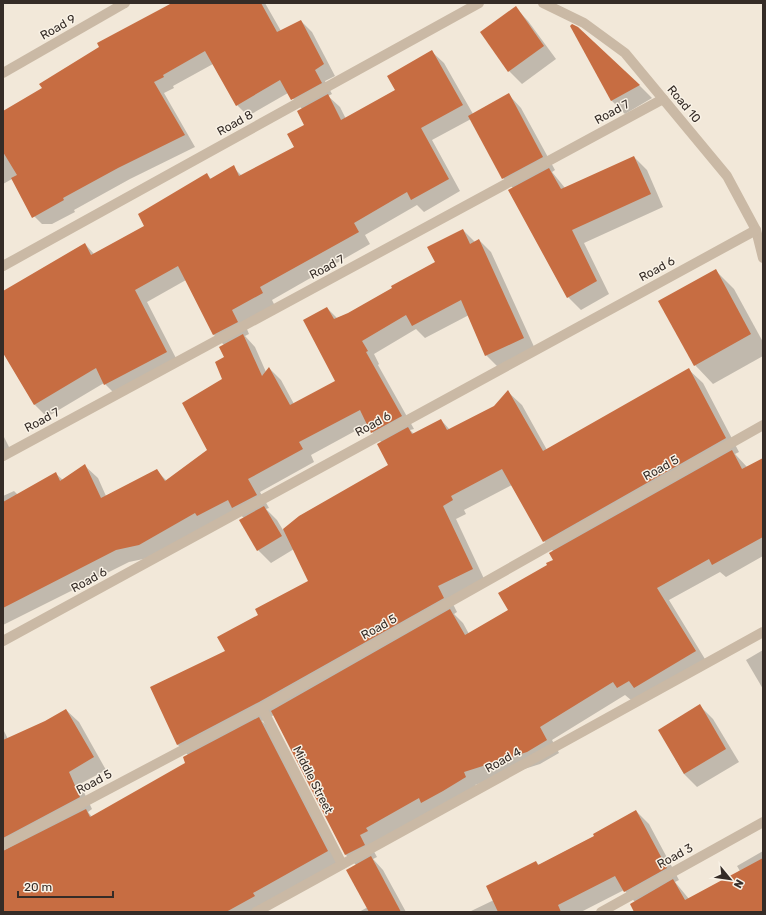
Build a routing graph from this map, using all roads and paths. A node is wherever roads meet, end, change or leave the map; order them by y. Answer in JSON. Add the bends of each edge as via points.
{"nodes":[{"id":1,"x":125,"y":3,"type":"edge"},
{"id":2,"x":479,"y":3,"type":"edge"},
{"id":3,"x":543,"y":3,"type":"edge"},
{"id":4,"x":3,"y":73,"type":"edge"},
{"id":5,"x":663,"y":99,"type":"junction"},
{"id":6,"x":756,"y":230,"type":"junction"},
{"id":7,"x":763,"y":258,"type":"edge"},
{"id":8,"x":3,"y":266,"type":"edge"},
{"id":9,"x":763,"y":425,"type":"edge"},
{"id":10,"x":3,"y":456,"type":"edge"},
{"id":11,"x":763,"y":632,"type":"edge"},
{"id":12,"x":3,"y":641,"type":"edge"},
{"id":13,"x":262,"y":708,"type":"junction"},
{"id":14,"x":763,"y":822,"type":"edge"},
{"id":15,"x":3,"y":845,"type":"edge"},
{"id":16,"x":342,"y":864,"type":"junction"},
{"id":17,"x":256,"y":912,"type":"edge"},
{"id":18,"x":600,"y":912,"type":"edge"}],
"edges":[{"from":1,"to":4,"type":"street","name":"Road 9"},
{"from":2,"to":8,"type":"street","name":"Road 8"},
{"from":3,"to":5,"type":"street","name":"Road 10","via":[[584,23],[625,53]]},
{"from":5,"to":6,"type":"street","name":"Road 10","via":[[727,176]]},
{"from":5,"to":10,"type":"street","name":"Road 7"},
{"from":6,"to":7,"type":"street","name":"Road 10"},
{"from":6,"to":12,"type":"street","name":"Road 6"},
{"from":9,"to":13,"type":"street","name":"Road 5"},
{"from":11,"to":16,"type":"street","name":"Road 4"},
{"from":13,"to":15,"type":"street","name":"Road 5"},
{"from":13,"to":16,"type":"street","name":"Middle Street"},
{"from":14,"to":18,"type":"street","name":"Road 3"},
{"from":16,"to":17,"type":"street","name":"Road 4"}]}
